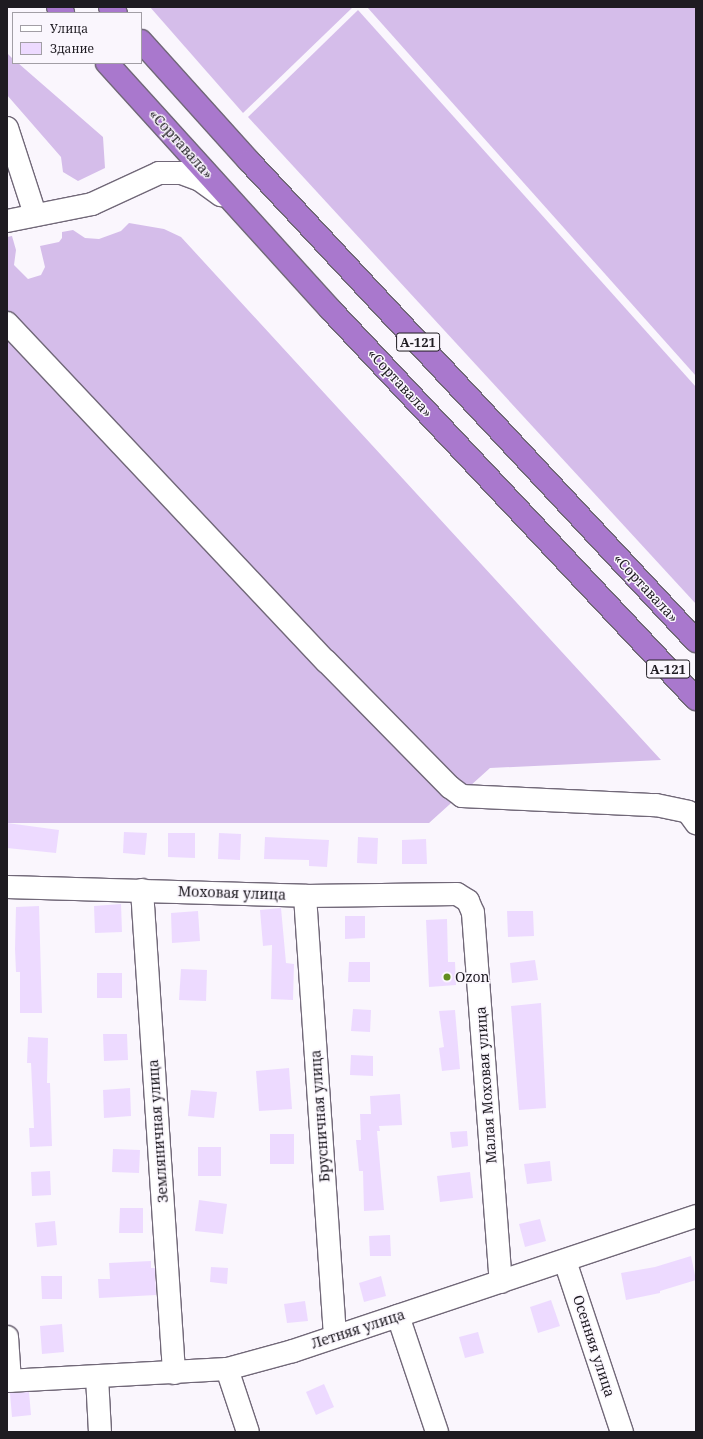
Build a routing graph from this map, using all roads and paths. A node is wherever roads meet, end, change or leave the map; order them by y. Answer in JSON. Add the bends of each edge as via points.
{"nodes":[{"id":1,"x":142,"y":42,"type":"edge"},
{"id":2,"x":108,"y":64,"type":"edge"},
{"id":3,"x":7,"y":128,"type":"edge"},
{"id":4,"x":241,"y":210,"type":"junction"},
{"id":5,"x":35,"y":214,"type":"junction"},
{"id":6,"x":7,"y":221,"type":"edge"},
{"id":7,"x":7,"y":323,"type":"edge"},
{"id":8,"x":696,"y":641,"type":"edge"},
{"id":9,"x":696,"y":699,"type":"edge"},
{"id":10,"x":696,"y":823,"type":"edge"},
{"id":11,"x":7,"y":887,"type":"edge"},
{"id":12,"x":142,"y":890,"type":"junction"},
{"id":13,"x":457,"y":894,"type":"joint"},
{"id":14,"x":305,"y":896,"type":"junction"},
{"id":15,"x":696,"y":1216,"type":"edge"},
{"id":16,"x":566,"y":1261,"type":"junction"},
{"id":17,"x":501,"y":1282,"type":"junction"},
{"id":18,"x":398,"y":1316,"type":"junction"},
{"id":19,"x":335,"y":1336,"type":"junction"},
{"id":20,"x":7,"y":1337,"type":"edge"},
{"id":21,"x":227,"y":1369,"type":"junction"},
{"id":22,"x":174,"y":1373,"type":"junction"},
{"id":23,"x":97,"y":1377,"type":"junction"},
{"id":24,"x":8,"y":1381,"type":"edge"},
{"id":25,"x":100,"y":1432,"type":"edge"},
{"id":26,"x":248,"y":1432,"type":"edge"},
{"id":27,"x":437,"y":1432,"type":"edge"},
{"id":28,"x":622,"y":1432,"type":"edge"}],
"edges":[{"from":1,"to":8,"type":"highway","name":"«Сортавала»","number":"А-121","via":[[249,161]]},
{"from":2,"to":4,"type":"highway","name":"«Сортавала»","number":"А-121"},
{"from":3,"to":5,"type":"street"},
{"from":4,"to":5,"type":"street","via":[[200,180],[181,173],[158,173],[92,204]]},
{"from":4,"to":9,"type":"highway","name":"«Сортавала»","number":"А-121","via":[[330,309]]},
{"from":5,"to":6,"type":"street"},
{"from":7,"to":10,"type":"street","via":[[326,661],[450,787],[462,796],[656,805],[688,812]]},
{"from":11,"to":12,"type":"street","name":"Моховая улица"},
{"from":12,"to":14,"type":"street","name":"Моховая улица"},
{"from":12,"to":22,"type":"street","name":"Земляничная улица"},
{"from":13,"to":14,"type":"street","name":"Моховая улица"},
{"from":13,"to":17,"type":"street","name":"Малая Моховая улица","via":[[468,901],[473,913]]},
{"from":14,"to":19,"type":"street","name":"Брусничная улица"},
{"from":15,"to":16,"type":"street","name":"Летняя улица"},
{"from":16,"to":17,"type":"street","name":"Летняя улица"},
{"from":16,"to":28,"type":"street","name":"Осенняя улица"},
{"from":17,"to":18,"type":"street","name":"Летняя улица"},
{"from":18,"to":19,"type":"street","name":"Летняя улица"},
{"from":18,"to":27,"type":"street"},
{"from":19,"to":21,"type":"street","name":"Летняя улица"},
{"from":20,"to":24,"type":"street"},
{"from":21,"to":22,"type":"street","name":"Летняя улица"},
{"from":21,"to":26,"type":"street"},
{"from":22,"to":23,"type":"street","name":"Летняя улица"},
{"from":23,"to":24,"type":"street","name":"Летняя улица"},
{"from":23,"to":25,"type":"street"}]}
